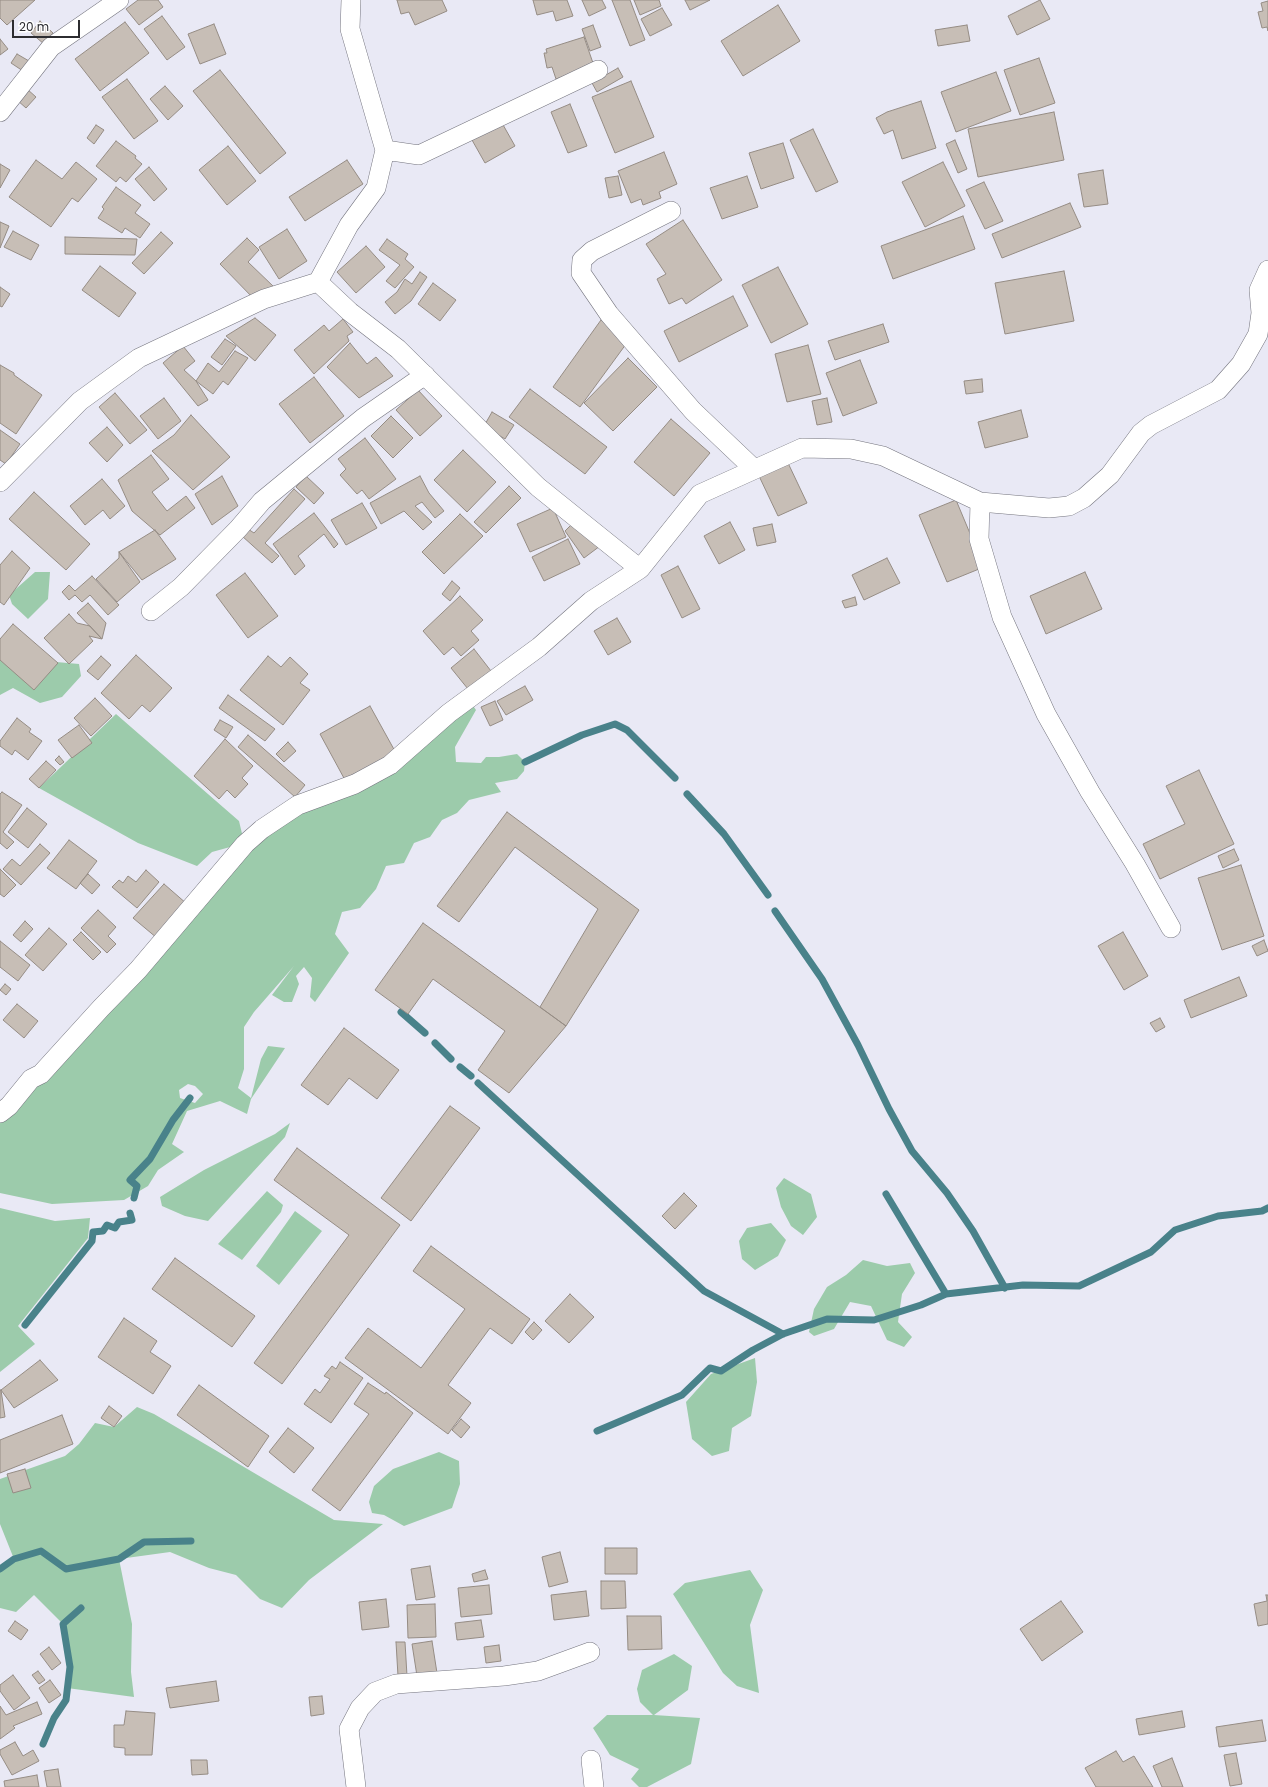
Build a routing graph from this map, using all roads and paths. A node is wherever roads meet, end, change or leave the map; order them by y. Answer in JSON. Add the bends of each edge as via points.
{"nodes":[{"id":1,"x":119,"y":0,"type":"edge"},
{"id":2,"x":350,"y":1,"type":"edge"},
{"id":3,"x":598,"y":70,"type":"dead end"},
{"id":4,"x":0,"y":112,"type":"edge"},
{"id":5,"x":385,"y":150,"type":"junction"},
{"id":6,"x":671,"y":211,"type":"dead end"},
{"id":7,"x":1268,"y":270,"type":"edge"},
{"id":8,"x":318,"y":282,"type":"junction"},
{"id":9,"x":425,"y":375,"type":"junction"},
{"id":10,"x":753,"y":468,"type":"junction"},
{"id":11,"x":0,"y":482,"type":"edge"},
{"id":12,"x":980,"y":502,"type":"junction"},
{"id":13,"x":640,"y":569,"type":"junction"},
{"id":14,"x":151,"y":611,"type":"dead end"},
{"id":15,"x":1171,"y":928,"type":"dead end"},
{"id":16,"x":0,"y":1113,"type":"edge"},
{"id":17,"x":590,"y":1652,"type":"dead end"},
{"id":18,"x":591,"y":1760,"type":"dead end"},
{"id":19,"x":356,"y":1787,"type":"edge"},
{"id":20,"x":594,"y":1787,"type":"edge"}],
"edges":[{"from":1,"to":4,"type":"street","via":[[51,47]]},
{"from":2,"to":5,"type":"street","via":[[350,29]]},
{"from":3,"to":5,"type":"street","via":[[419,155]]},
{"from":5,"to":8,"type":"street","via":[[376,188],[349,225]]},
{"from":6,"to":10,"type":"street","via":[[592,251],[582,260],[581,273],[609,314],[694,411]]},
{"from":7,"to":12,"type":"street","via":[[1259,290],[1261,313],[1258,334],[1241,364],[1218,390],[1151,425],[1141,433],[1110,475],[1084,498],[1069,506],[1049,508]]},
{"from":8,"to":9,"type":"street"},
{"from":8,"to":11,"type":"street","via":[[264,299],[139,358],[80,401]]},
{"from":9,"to":13,"type":"street","via":[[538,487]]},
{"from":9,"to":14,"type":"street","via":[[363,418],[262,501],[181,587]]},
{"from":10,"to":12,"type":"street","via":[[802,448],[851,449],[883,456]]},
{"from":10,"to":13,"type":"street","via":[[700,494]]},
{"from":12,"to":15,"type":"street","via":[[979,539],[1002,617],[1046,714]]},
{"from":13,"to":16,"type":"street","via":[[591,601],[561,629],[449,713],[390,765],[355,784],[298,805],[256,834],[202,892],[138,970],[41,1074],[31,1080]]},
{"from":17,"to":19,"type":"street","via":[[538,1671],[396,1684],[375,1692],[360,1708],[349,1729]]},
{"from":18,"to":20,"type":"street"}]}
